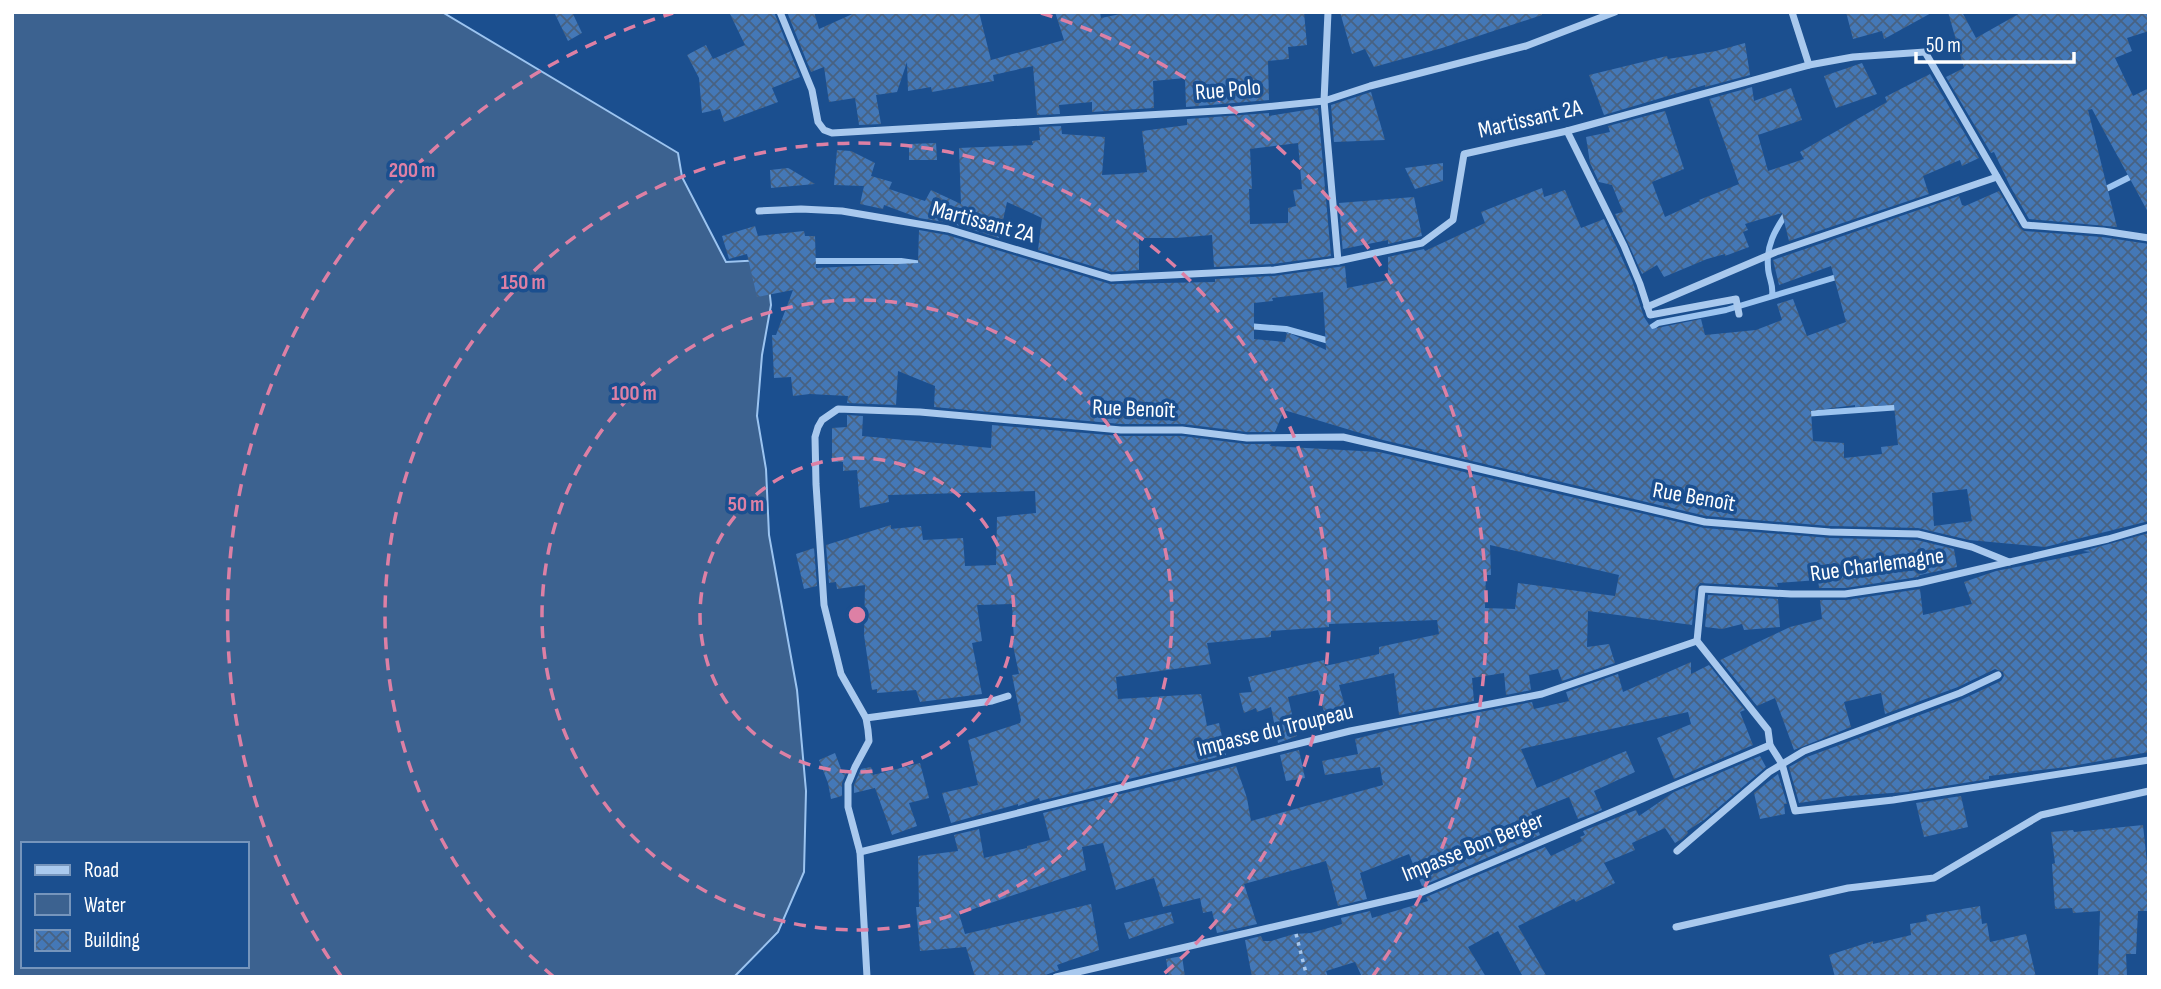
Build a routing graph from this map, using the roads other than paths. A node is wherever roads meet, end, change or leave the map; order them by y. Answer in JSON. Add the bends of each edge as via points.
{"nodes":[{"id":1,"x":780,"y":12,"type":"edge"},
{"id":2,"x":1328,"y":12,"type":"edge"},
{"id":3,"x":1615,"y":12,"type":"edge"},
{"id":4,"x":1792,"y":12,"type":"edge"},
{"id":5,"x":1809,"y":65,"type":"junction"},
{"id":6,"x":1324,"y":101,"type":"junction"},
{"id":7,"x":1567,"y":131,"type":"junction"},
{"id":8,"x":1997,"y":177,"type":"junction"},
{"id":9,"x":759,"y":211,"type":"dead end"},
{"id":10,"x":2149,"y":238,"type":"edge"},
{"id":11,"x":1338,"y":261,"type":"junction"},
{"id":12,"x":1647,"y":307,"type":"junction"},
{"id":13,"x":1740,"y":314,"type":"dead end"},
{"id":14,"x":2149,"y":527,"type":"edge"},
{"id":15,"x":2009,"y":562,"type":"junction"},
{"id":16,"x":1696,"y":641,"type":"junction"},
{"id":17,"x":1998,"y":675,"type":"dead end"},
{"id":18,"x":1008,"y":696,"type":"dead end"},
{"id":19,"x":866,"y":718,"type":"junction"},
{"id":20,"x":1770,"y":745,"type":"junction"},
{"id":21,"x":2149,"y":760,"type":"edge"},
{"id":22,"x":1782,"y":764,"type":"junction"},
{"id":23,"x":2149,"y":791,"type":"edge"},
{"id":24,"x":1677,"y":851,"type":"dead end"},
{"id":25,"x":860,"y":852,"type":"junction"},
{"id":26,"x":1676,"y":927,"type":"dead end"},
{"id":27,"x":867,"y":977,"type":"edge"},
{"id":28,"x":1056,"y":977,"type":"edge"}],
"edges":[{"from":1,"to":6,"type":"street","name":"Rue Polo","via":[[812,90],[818,122],[832,133]]},
{"from":2,"to":6,"type":"street"},
{"from":3,"to":6,"type":"street","name":"Rue Polo","via":[[1526,46]]},
{"from":4,"to":5,"type":"street"},
{"from":5,"to":7,"type":"street","name":"Martissant 2A"},
{"from":5,"to":8,"type":"street","name":"Martissant 2A","via":[[1925,52]]},
{"from":6,"to":11,"type":"street"},
{"from":7,"to":11,"type":"street","name":"Martissant 2A","via":[[1464,154],[1453,220],[1422,243]]},
{"from":7,"to":12,"type":"street","via":[[1624,246]]},
{"from":8,"to":10,"type":"street","name":"Martissant 2A","via":[[2025,225]]},
{"from":8,"to":12,"type":"street","via":[[1776,252]]},
{"from":9,"to":11,"type":"street","name":"Martissant 2A","via":[[842,211],[948,229],[1111,278],[1274,270]]},
{"from":12,"to":13,"type":"street","via":[[1650,315],[1736,299]]},
{"from":14,"to":15,"type":"street","name":"Rue Charlemagne"},
{"from":15,"to":16,"type":"street","name":"Rue Charlemagne","via":[[1919,583],[1845,593],[1702,589]]},
{"from":15,"to":19,"type":"street","name":"Rue Benoît","via":[[1918,534],[1705,522],[1343,437],[1247,438],[838,409],[822,420],[815,437],[824,605],[841,674]]},
{"from":16,"to":20,"type":"street","via":[[1768,730]]},
{"from":16,"to":25,"type":"street","name":"Impasse du Troupeau","via":[[1542,694],[1350,731]]},
{"from":17,"to":22,"type":"street","via":[[1804,751]]},
{"from":18,"to":19,"type":"street"},
{"from":19,"to":25,"type":"street","via":[[869,741],[848,784],[848,807]]},
{"from":20,"to":22,"type":"street"},
{"from":20,"to":28,"type":"street","name":"Impasse Bon Berger","via":[[1420,893]]},
{"from":21,"to":22,"type":"street","via":[[1795,811]]},
{"from":22,"to":24,"type":"street"},
{"from":23,"to":26,"type":"street","via":[[2041,815],[1934,878],[1848,888]]},
{"from":25,"to":27,"type":"street"}]}
